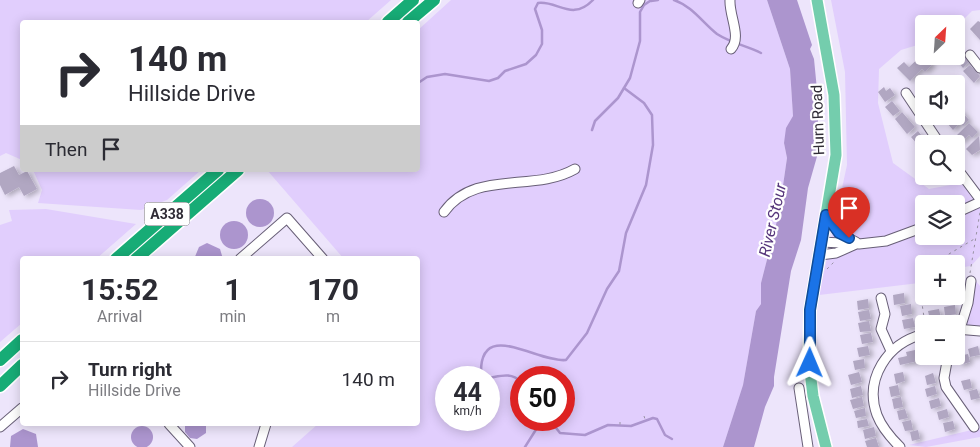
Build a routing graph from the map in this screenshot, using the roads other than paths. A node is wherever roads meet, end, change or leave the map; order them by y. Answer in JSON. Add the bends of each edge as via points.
{"nodes":[{"id":1,"x":413,"y":0,"type":"edge"},
{"id":2,"x":434,"y":0,"type":"edge"},
{"id":3,"x":730,"y":0,"type":"edge"},
{"id":4,"x":817,"y":0,"type":"edge"},
{"id":5,"x":390,"y":20,"type":"edge"},
{"id":6,"x":410,"y":20,"type":"edge"},
{"id":7,"x":734,"y":45,"type":"dead end"},
{"id":8,"x":970,"y":55,"type":"dead end"},
{"id":9,"x":980,"y":68,"type":"edge"},
{"id":10,"x":906,"y":93,"type":"dead end"},
{"id":11,"x":934,"y":135,"type":"edge"},
{"id":12,"x":575,"y":169,"type":"dead end"},
{"id":13,"x":216,"y":172,"type":"edge"},
{"id":14,"x":236,"y":172,"type":"edge"},
{"id":15,"x":965,"y":179,"type":"edge"},
{"id":16,"x":980,"y":200,"type":"edge"},
{"id":17,"x":965,"y":209,"type":"edge"},
{"id":18,"x":444,"y":212,"type":"dead end"},
{"id":19,"x":826,"y":215,"type":"junction"},
{"id":20,"x":915,"y":231,"type":"edge"},
{"id":21,"x":822,"y":242,"type":"junction"},
{"id":22,"x":859,"y":244,"type":"junction"},
{"id":23,"x":820,"y":255,"type":"junction"},
{"id":24,"x":119,"y":256,"type":"edge"},
{"id":25,"x":139,"y":256,"type":"edge"},
{"id":26,"x":243,"y":256,"type":"edge"},
{"id":27,"x":320,"y":256,"type":"edge"},
{"id":28,"x":971,"y":281,"type":"road end"},
{"id":29,"x":881,"y":298,"type":"dead end"},
{"id":30,"x":964,"y":315,"type":"edge"},
{"id":31,"x":965,"y":330,"type":"edge"},
{"id":32,"x":980,"y":331,"type":"edge"},
{"id":33,"x":915,"y":337,"type":"edge"},
{"id":34,"x":20,"y":342,"type":"edge"},
{"id":35,"x":891,"y":351,"type":"junction"},
{"id":36,"x":0,"y":360,"type":"edge"},
{"id":37,"x":20,"y":360,"type":"edge"},
{"id":38,"x":946,"y":365,"type":"edge"},
{"id":39,"x":20,"y":367,"type":"edge"},
{"id":40,"x":0,"y":377,"type":"edge"},
{"id":41,"x":0,"y":386,"type":"edge"},
{"id":42,"x":799,"y":388,"type":"dead end"},
{"id":43,"x":20,"y":410,"type":"edge"},
{"id":44,"x":171,"y":426,"type":"edge"},
{"id":45,"x":265,"y":426,"type":"edge"},
{"id":46,"x":0,"y":427,"type":"edge"},
{"id":47,"x":974,"y":427,"type":"dead end"},
{"id":48,"x":190,"y":447,"type":"edge"},
{"id":49,"x":259,"y":447,"type":"edge"},
{"id":50,"x":808,"y":447,"type":"edge"},
{"id":51,"x":826,"y":447,"type":"edge"},
{"id":52,"x":900,"y":447,"type":"edge"}],
"edges":[{"from":1,"to":5,"type":"highway"},
{"from":2,"to":6,"type":"highway"},
{"from":3,"to":7,"type":"street"},
{"from":4,"to":19,"type":"main road","name":"Hurn Road","via":[[834,95],[836,155]]},
{"from":8,"to":9,"type":"street"},
{"from":10,"to":11,"type":"street"},
{"from":12,"to":18,"type":"street","via":[[553,178],[474,188],[457,198]]},
{"from":13,"to":24,"type":"highway","number":"A338"},
{"from":14,"to":25,"type":"highway","number":"A338"},
{"from":15,"to":16,"type":"street"},
{"from":16,"to":17,"type":"street"},
{"from":19,"to":21,"type":"main road","name":"Hurn Road"},
{"from":19,"to":22,"type":"street","via":[[839,233]]},
{"from":20,"to":22,"type":"street","via":[[886,241]]},
{"from":21,"to":22,"type":"street"},
{"from":21,"to":23,"type":"main road","name":"Hurn Road"},
{"from":22,"to":23,"type":"street"},
{"from":23,"to":51,"type":"main road","name":"Hurn Road","via":[[810,310],[810,363],[813,396]]},
{"from":26,"to":27,"type":"street","via":[[287,218]]},
{"from":28,"to":30,"type":"street"},
{"from":29,"to":35,"type":"street","via":[[884,314],[881,329]]},
{"from":31,"to":32,"type":"street"},
{"from":33,"to":35,"type":"street"},
{"from":34,"to":36,"type":"highway"},
{"from":35,"to":52,"type":"street","via":[[882,362],[875,382],[874,404],[884,428]]},
{"from":37,"to":40,"type":"highway"},
{"from":38,"to":47,"type":"street","via":[[946,387]]},
{"from":39,"to":41,"type":"highway"},
{"from":42,"to":50,"type":"street"},
{"from":43,"to":46,"type":"street"},
{"from":44,"to":48,"type":"street"},
{"from":45,"to":49,"type":"street"}]}
